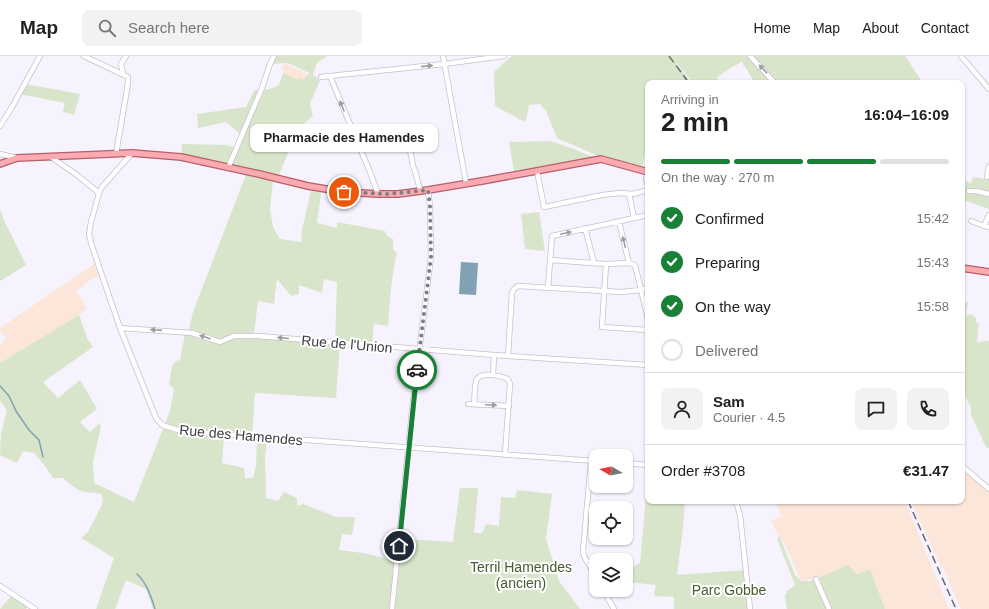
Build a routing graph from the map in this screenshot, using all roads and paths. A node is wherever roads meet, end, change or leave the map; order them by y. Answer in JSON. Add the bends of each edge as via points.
{"nodes":[{"id":1,"x":40,"y":56,"type":"edge"},
{"id":2,"x":84,"y":56,"type":"edge"},
{"id":3,"x":126,"y":56,"type":"edge"},
{"id":4,"x":274,"y":56,"type":"edge"},
{"id":5,"x":443,"y":56,"type":"edge"},
{"id":6,"x":504,"y":56,"type":"edge"},
{"id":7,"x":750,"y":56,"type":"edge"},
{"id":8,"x":961,"y":56,"type":"edge"},
{"id":9,"x":498,"y":57,"type":"edge"},
{"id":10,"x":479,"y":58,"type":"edge"},
{"id":11,"x":444,"y":64,"type":"junction"},
{"id":12,"x":123,"y":74,"type":"junction"},
{"id":13,"x":330,"y":76,"type":"junction"},
{"id":14,"x":321,"y":77,"type":"dead end"},
{"id":15,"x":772,"y":80,"type":"edge"},
{"id":16,"x":989,"y":89,"type":"edge"},
{"id":17,"x":0,"y":126,"type":"edge"},
{"id":18,"x":406,"y":129,"type":"dead end"},
{"id":19,"x":132,"y":153,"type":"junction"},
{"id":20,"x":0,"y":154,"type":"edge"},
{"id":21,"x":116,"y":154,"type":"junction"},
{"id":22,"x":51,"y":157,"type":"junction"},
{"id":23,"x":17,"y":158,"type":"junction"},
{"id":24,"x":0,"y":164,"type":"edge"},
{"id":25,"x":228,"y":168,"type":"junction"},
{"id":26,"x":989,"y":168,"type":"edge"},
{"id":27,"x":537,"y":171,"type":"junction"},
{"id":28,"x":645,"y":171,"type":"edge"},
{"id":29,"x":987,"y":177,"type":"dead end"},
{"id":30,"x":466,"y":184,"type":"junction"},
{"id":31,"x":428,"y":190,"type":"junction"},
{"id":32,"x":421,"y":191,"type":"junction"},
{"id":33,"x":645,"y":191,"type":"edge"},
{"id":34,"x":969,"y":191,"type":"dead end"},
{"id":35,"x":99,"y":193,"type":"junction"},
{"id":36,"x":378,"y":194,"type":"junction"},
{"id":37,"x":629,"y":194,"type":"junction"},
{"id":38,"x":989,"y":194,"type":"edge"},
{"id":39,"x":645,"y":215,"type":"edge"},
{"id":40,"x":989,"y":215,"type":"edge"},
{"id":41,"x":634,"y":218,"type":"junction"},
{"id":42,"x":971,"y":220,"type":"dead end"},
{"id":43,"x":619,"y":222,"type":"junction"},
{"id":44,"x":987,"y":226,"type":"edge"},
{"id":45,"x":585,"y":228,"type":"junction"},
{"id":46,"x":550,"y":260,"type":"junction"},
{"id":47,"x":594,"y":263,"type":"junction"},
{"id":48,"x":630,"y":263,"type":"junction"},
{"id":49,"x":606,"y":264,"type":"junction"},
{"id":50,"x":965,"y":268,"type":"edge"},
{"id":51,"x":989,"y":272,"type":"edge"},
{"id":52,"x":548,"y":288,"type":"junction"},
{"id":53,"x":645,"y":289,"type":"edge"},
{"id":54,"x":641,"y":290,"type":"junction"},
{"id":55,"x":604,"y":291,"type":"junction"},
{"id":56,"x":645,"y":307,"type":"edge"},
{"id":57,"x":120,"y":328,"type":"junction"},
{"id":58,"x":645,"y":330,"type":"edge"},
{"id":59,"x":419,"y":350,"type":"junction"},
{"id":60,"x":494,"y":355,"type":"junction"},
{"id":61,"x":508,"y":356,"type":"junction"},
{"id":62,"x":645,"y":365,"type":"edge"},
{"id":63,"x":494,"y":375,"type":"junction"},
{"id":64,"x":468,"y":404,"type":"dead end"},
{"id":65,"x":474,"y":404,"type":"junction"},
{"id":66,"x":509,"y":406,"type":"junction"},
{"id":67,"x":409,"y":448,"type":"junction"},
{"id":68,"x":506,"y":454,"type":"junction"},
{"id":69,"x":589,"y":461,"type":"edge"},
{"id":70,"x":633,"y":464,"type":"edge"},
{"id":71,"x":645,"y":465,"type":"edge"},
{"id":72,"x":965,"y":469,"type":"edge"},
{"id":73,"x":989,"y":489,"type":"edge"},
{"id":74,"x":590,"y":493,"type":"edge"},
{"id":75,"x":737,"y":504,"type":"edge"},
{"id":76,"x":589,"y":565,"type":"edge"},
{"id":77,"x":816,"y":579,"type":"dead end"},
{"id":78,"x":0,"y":586,"type":"edge"},
{"id":79,"x":607,"y":597,"type":"edge"},
{"id":80,"x":35,"y":609,"type":"edge"},
{"id":81,"x":392,"y":609,"type":"edge"},
{"id":82,"x":614,"y":609,"type":"edge"},
{"id":83,"x":750,"y":609,"type":"edge"},
{"id":84,"x":829,"y":609,"type":"edge"}],
"edges":[{"from":1,"to":17,"type":"street"},
{"from":2,"to":12,"type":"street"},
{"from":3,"to":12,"type":"street","via":[[121,64]]},
{"from":4,"to":25,"type":"street"},
{"from":5,"to":11,"type":"street"},
{"from":6,"to":9,"type":"street"},
{"from":15,"to":7,"type":"street","one_way":true},
{"from":8,"to":16,"type":"street"},
{"from":9,"to":10,"type":"street"},
{"from":10,"to":11,"type":"street"},
{"from":13,"to":11,"type":"street","one_way":true},
{"from":11,"to":30,"type":"street"},
{"from":12,"to":21,"type":"street","via":[[128,77],[128,83]]},
{"from":13,"to":14,"type":"street"},
{"from":36,"to":13,"type":"street","one_way":true},
{"from":18,"to":32,"type":"street","via":[[412,166]]},
{"from":19,"to":21,"type":"main road"},
{"from":19,"to":25,"type":"main road","via":[[181,157]]},
{"from":19,"to":35,"type":"street","name":"Rue des Hamendes"},
{"from":20,"to":23,"type":"street"},
{"from":21,"to":22,"type":"main road"},
{"from":22,"to":23,"type":"main road"},
{"from":22,"to":35,"type":"street"},
{"from":23,"to":24,"type":"main road"},
{"from":25,"to":36,"type":"main road","via":[[308,186]]},
{"from":26,"to":29,"type":"street"},
{"from":27,"to":28,"type":"main road","via":[[601,159]]},
{"from":27,"to":30,"type":"main road"},
{"from":27,"to":37,"type":"street","via":[[544,206],[602,195]]},
{"from":30,"to":31,"type":"main road"},
{"from":31,"to":32,"type":"main road"},
{"from":31,"to":59,"type":"street","via":[[431,257]]},
{"from":32,"to":36,"type":"main road"},
{"from":33,"to":37,"type":"street"},
{"from":34,"to":38,"type":"street"},
{"from":35,"to":57,"type":"street","name":"Rue des Hamendes","via":[[89,234]]},
{"from":37,"to":41,"type":"street"},
{"from":39,"to":41,"type":"street"},
{"from":40,"to":44,"type":"street"},
{"from":41,"to":43,"type":"street"},
{"from":42,"to":44,"type":"street"},
{"from":43,"to":45,"type":"street"},
{"from":48,"to":43,"type":"street","one_way":true},
{"from":46,"to":45,"type":"street","one_way":true,"via":[[552,236]]},
{"from":45,"to":47,"type":"street"},
{"from":46,"to":47,"type":"street"},
{"from":46,"to":52,"type":"street"},
{"from":47,"to":49,"type":"street"},
{"from":48,"to":49,"type":"street"},
{"from":48,"to":54,"type":"street","via":[[635,265]]},
{"from":49,"to":55,"type":"street"},
{"from":50,"to":51,"type":"main road"},
{"from":52,"to":55,"type":"street"},
{"from":52,"to":61,"type":"street","via":[[518,286],[512,292]]},
{"from":53,"to":54,"type":"street"},
{"from":54,"to":55,"type":"street"},
{"from":54,"to":56,"type":"street"},
{"from":55,"to":58,"type":"street","via":[[602,327]]},
{"from":59,"to":57,"type":"street","name":"Rue de l'Union","one_way":true,"via":[[258,336],[234,336],[218,342],[192,333]]},
{"from":57,"to":67,"type":"street","name":"Rue des Hamendes","via":[[156,418],[162,425],[177,430]]},
{"from":59,"to":60,"type":"street","name":"Rue de l'Union"},
{"from":59,"to":67,"type":"street"},
{"from":60,"to":61,"type":"street","name":"Rue de l'Union"},
{"from":60,"to":63,"type":"street"},
{"from":61,"to":62,"type":"street","name":"Rue de l'Union"},
{"from":63,"to":65,"type":"street","via":[[482,375],[478,378]]},
{"from":63,"to":66,"type":"street","via":[[508,379]]},
{"from":64,"to":65,"type":"street"},
{"from":65,"to":66,"type":"street","one_way":true},
{"from":66,"to":68,"type":"street"},
{"from":67,"to":68,"type":"street","name":"Rue des Hamendes"},
{"from":67,"to":81,"type":"street"},
{"from":68,"to":69,"type":"street","name":"Rue des Hamendes"},
{"from":70,"to":71,"type":"street"},
{"from":72,"to":73,"type":"street"},
{"from":74,"to":76,"type":"street","via":[[583,543],[584,556]]},
{"from":75,"to":83,"type":"street"},
{"from":77,"to":84,"type":"street"},
{"from":78,"to":80,"type":"street"},
{"from":79,"to":82,"type":"street"}]}
